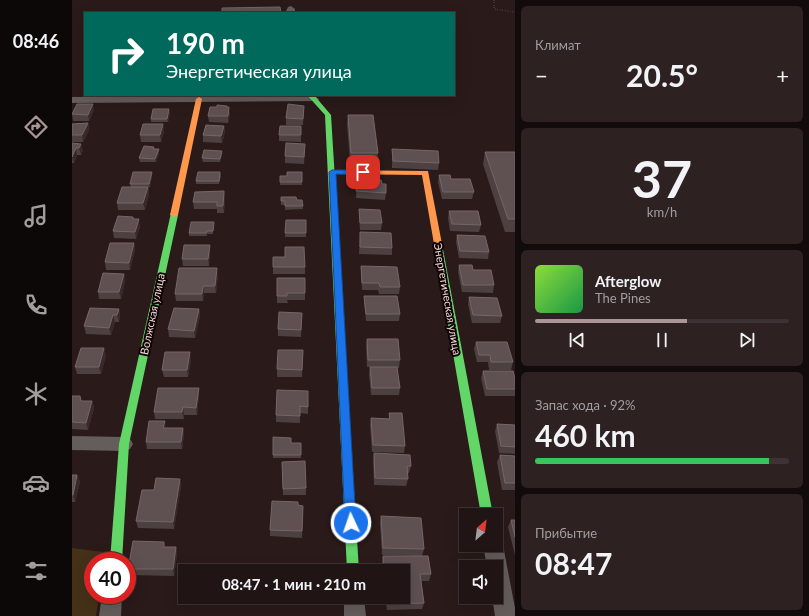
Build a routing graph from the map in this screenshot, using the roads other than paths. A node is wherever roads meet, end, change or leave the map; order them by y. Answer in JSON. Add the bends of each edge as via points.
{"nodes":[{"id":1,"x":312,"y":97,"type":"edge"},
{"id":2,"x":199,"y":99,"type":"junction"},
{"id":3,"x":72,"y":100,"type":"edge"},
{"id":4,"x":332,"y":172,"type":"junction"},
{"id":5,"x":72,"y":443,"type":"edge"},
{"id":6,"x":124,"y":444,"type":"junction"},
{"id":7,"x":486,"y":508,"type":"edge"},
{"id":8,"x":117,"y":552,"type":"edge"},
{"id":9,"x":494,"y":552,"type":"edge"},
{"id":10,"x":353,"y":564,"type":"edge"},
{"id":11,"x":111,"y":604,"type":"edge"},
{"id":12,"x":354,"y":604,"type":"edge"},
{"id":13,"x":110,"y":616,"type":"edge"},
{"id":14,"x":355,"y":616,"type":"edge"},
{"id":15,"x":506,"y":616,"type":"edge"}],
"edges":[{"from":1,"to":2,"type":"street"},
{"from":1,"to":4,"type":"street","via":[[328,114]]},
{"from":2,"to":3,"type":"street"},
{"from":2,"to":6,"type":"street","name":"Волжская улица"},
{"from":4,"to":7,"type":"street","name":"Энергетическая улица","via":[[425,173]]},
{"from":4,"to":10,"type":"street"},
{"from":5,"to":6,"type":"street"},
{"from":6,"to":8,"type":"street","name":"Волжская улица"},
{"from":9,"to":15,"type":"street"},
{"from":11,"to":13,"type":"street"},
{"from":12,"to":14,"type":"street"}]}
